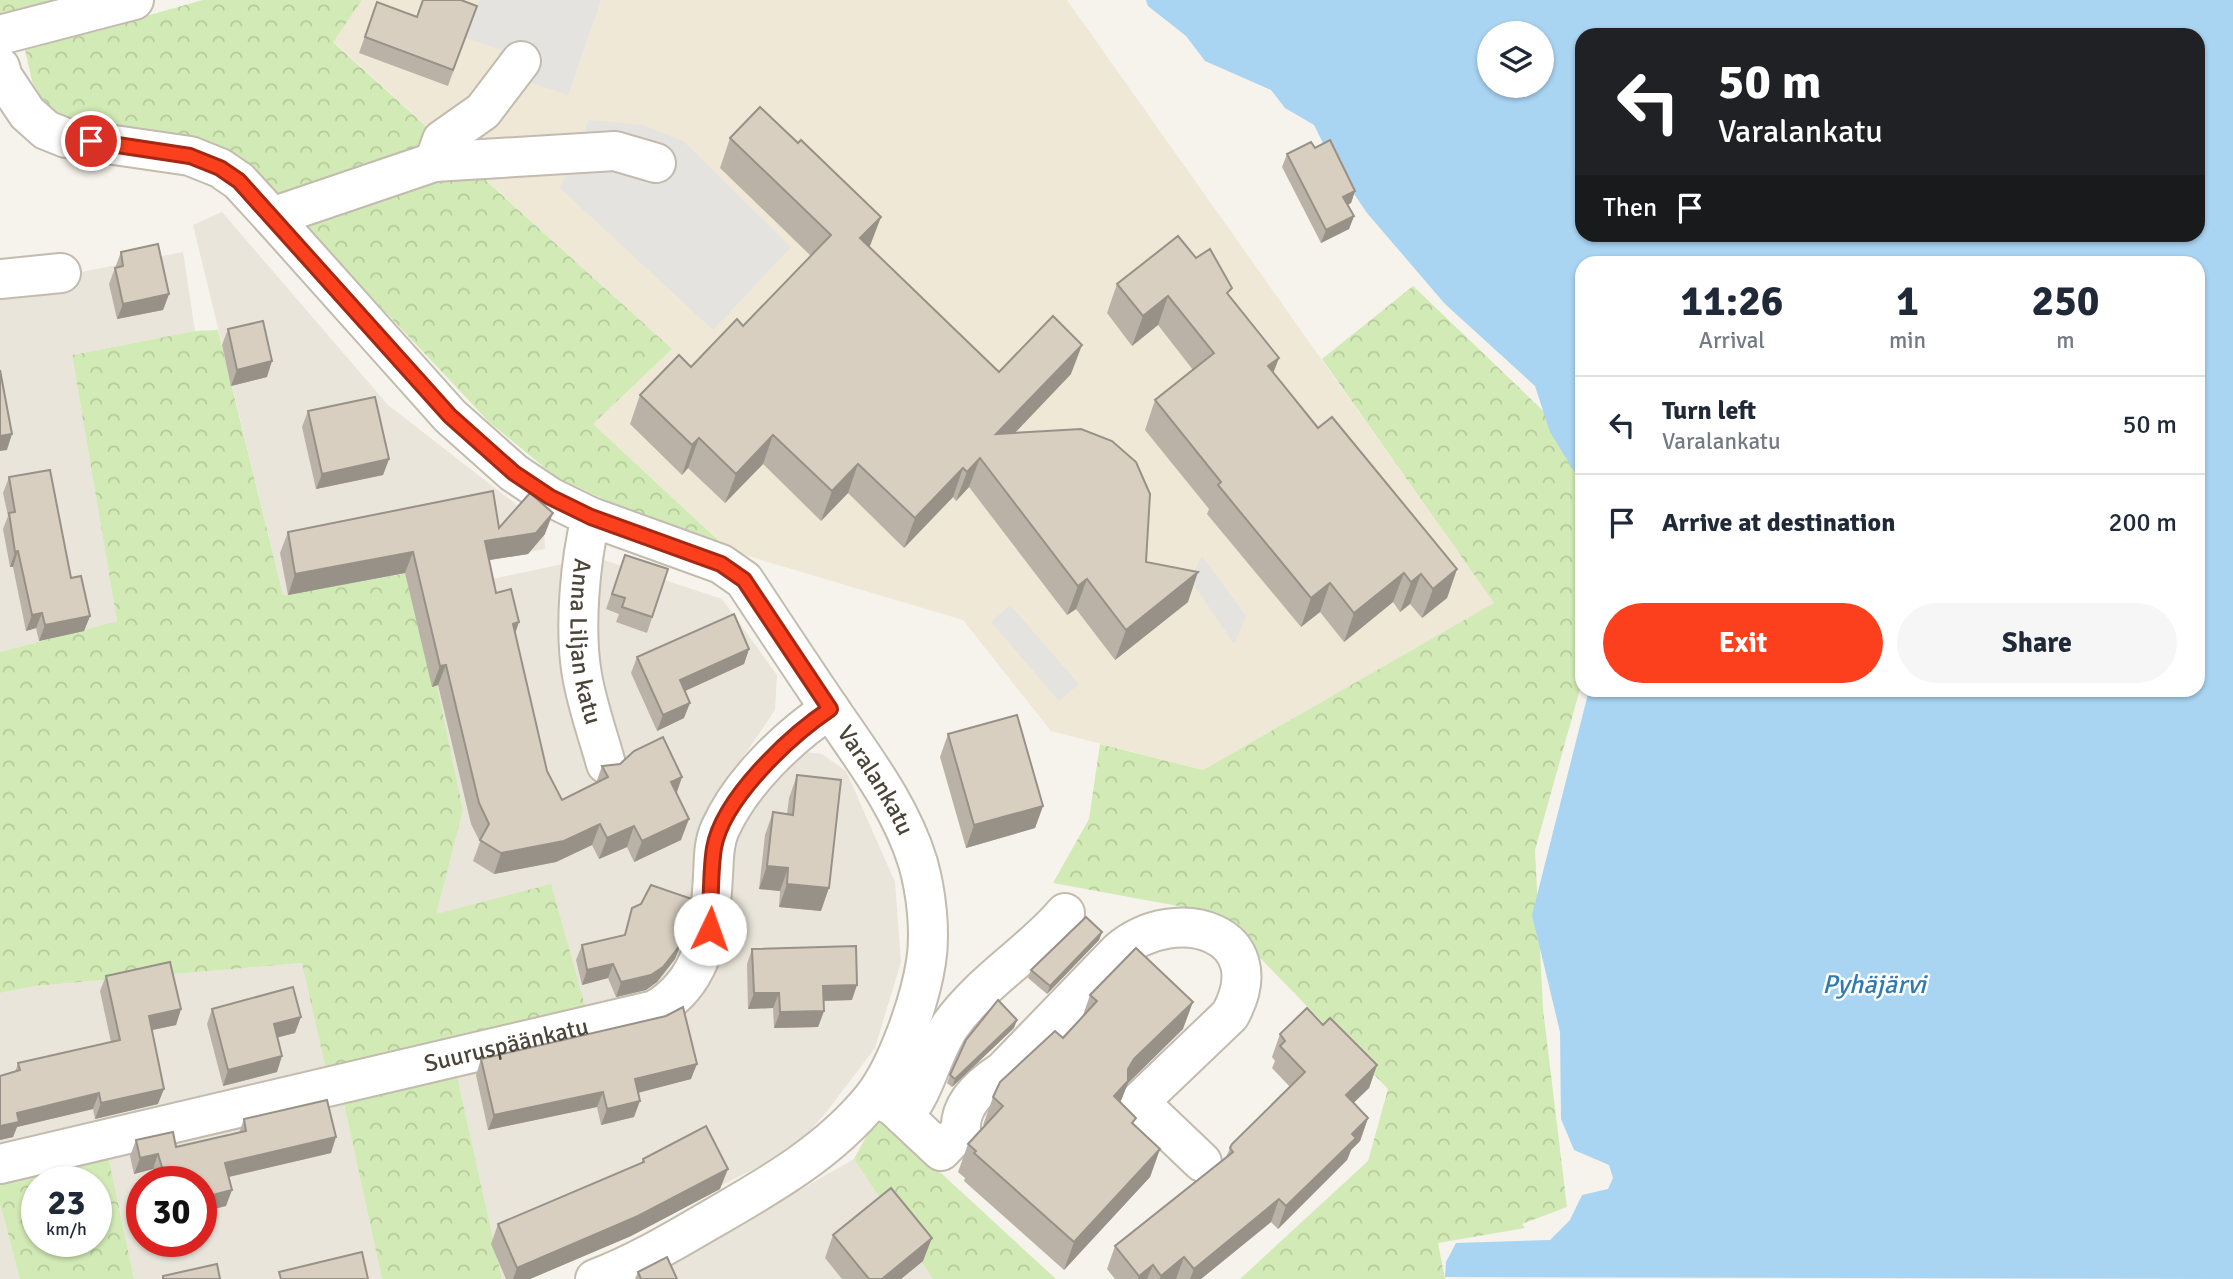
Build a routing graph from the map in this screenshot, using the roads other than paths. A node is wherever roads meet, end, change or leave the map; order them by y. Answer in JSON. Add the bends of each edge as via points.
{"nodes":[{"id":1,"x":134,"y":0,"type":"edge"},
{"id":2,"x":0,"y":35,"type":"edge"},
{"id":3,"x":521,"y":61,"type":"dead end"},
{"id":4,"x":0,"y":67,"type":"edge"},
{"id":5,"x":434,"y":162,"type":"junction"},
{"id":6,"x":656,"y":163,"type":"dead end"},
{"id":7,"x":272,"y":217,"type":"junction"},
{"id":8,"x":61,"y":273,"type":"dead end"},
{"id":9,"x":0,"y":279,"type":"edge"},
{"id":10,"x":591,"y":517,"type":"junction"},
{"id":11,"x":830,"y":709,"type":"junction"},
{"id":12,"x":606,"y":764,"type":"edge"},
{"id":13,"x":1065,"y":913,"type":"dead end"},
{"id":14,"x":889,"y":1107,"type":"junction"},
{"id":15,"x":1202,"y":1161,"type":"dead end"},
{"id":16,"x":0,"y":1164,"type":"edge"},
{"id":17,"x":595,"y":1279,"type":"edge"}],
"edges":[{"from":1,"to":2,"type":"street"},
{"from":3,"to":5,"type":"street","via":[[483,111],[442,140]]},
{"from":4,"to":7,"type":"street","name":"Varalankatu","via":[[27,113],[46,130],[66,138],[190,156],[239,181]]},
{"from":5,"to":6,"type":"street","via":[[615,151]]},
{"from":5,"to":7,"type":"street"},
{"from":7,"to":10,"type":"street","name":"Varalankatu","via":[[481,446],[550,497]]},
{"from":8,"to":9,"type":"street"},
{"from":10,"to":11,"type":"street","name":"Varalankatu","via":[[721,564],[744,580]]},
{"from":10,"to":12,"type":"street","name":"Anna Liljan katu","via":[[584,542],[579,643],[582,674]]},
{"from":11,"to":14,"type":"street","name":"Varalankatu","via":[[901,820],[918,864],[926,962],[897,1054]]},
{"from":11,"to":16,"type":"street","name":"Suuruspäänkatu","via":[[776,751],[719,830],[710,929],[701,958],[687,984],[655,1010]]},
{"from":13,"to":14,"type":"street","via":[[951,1024],[931,1059],[918,1101]]},
{"from":14,"to":15,"type":"street","via":[[941,1151],[961,1130],[960,1114],[965,1105],[1135,937],[1168,928],[1206,930],[1233,950],[1242,980],[1240,998],[1230,1015],[1139,1102]]},
{"from":14,"to":17,"type":"street","name":"Varalankatu","via":[[684,1235]]}]}
